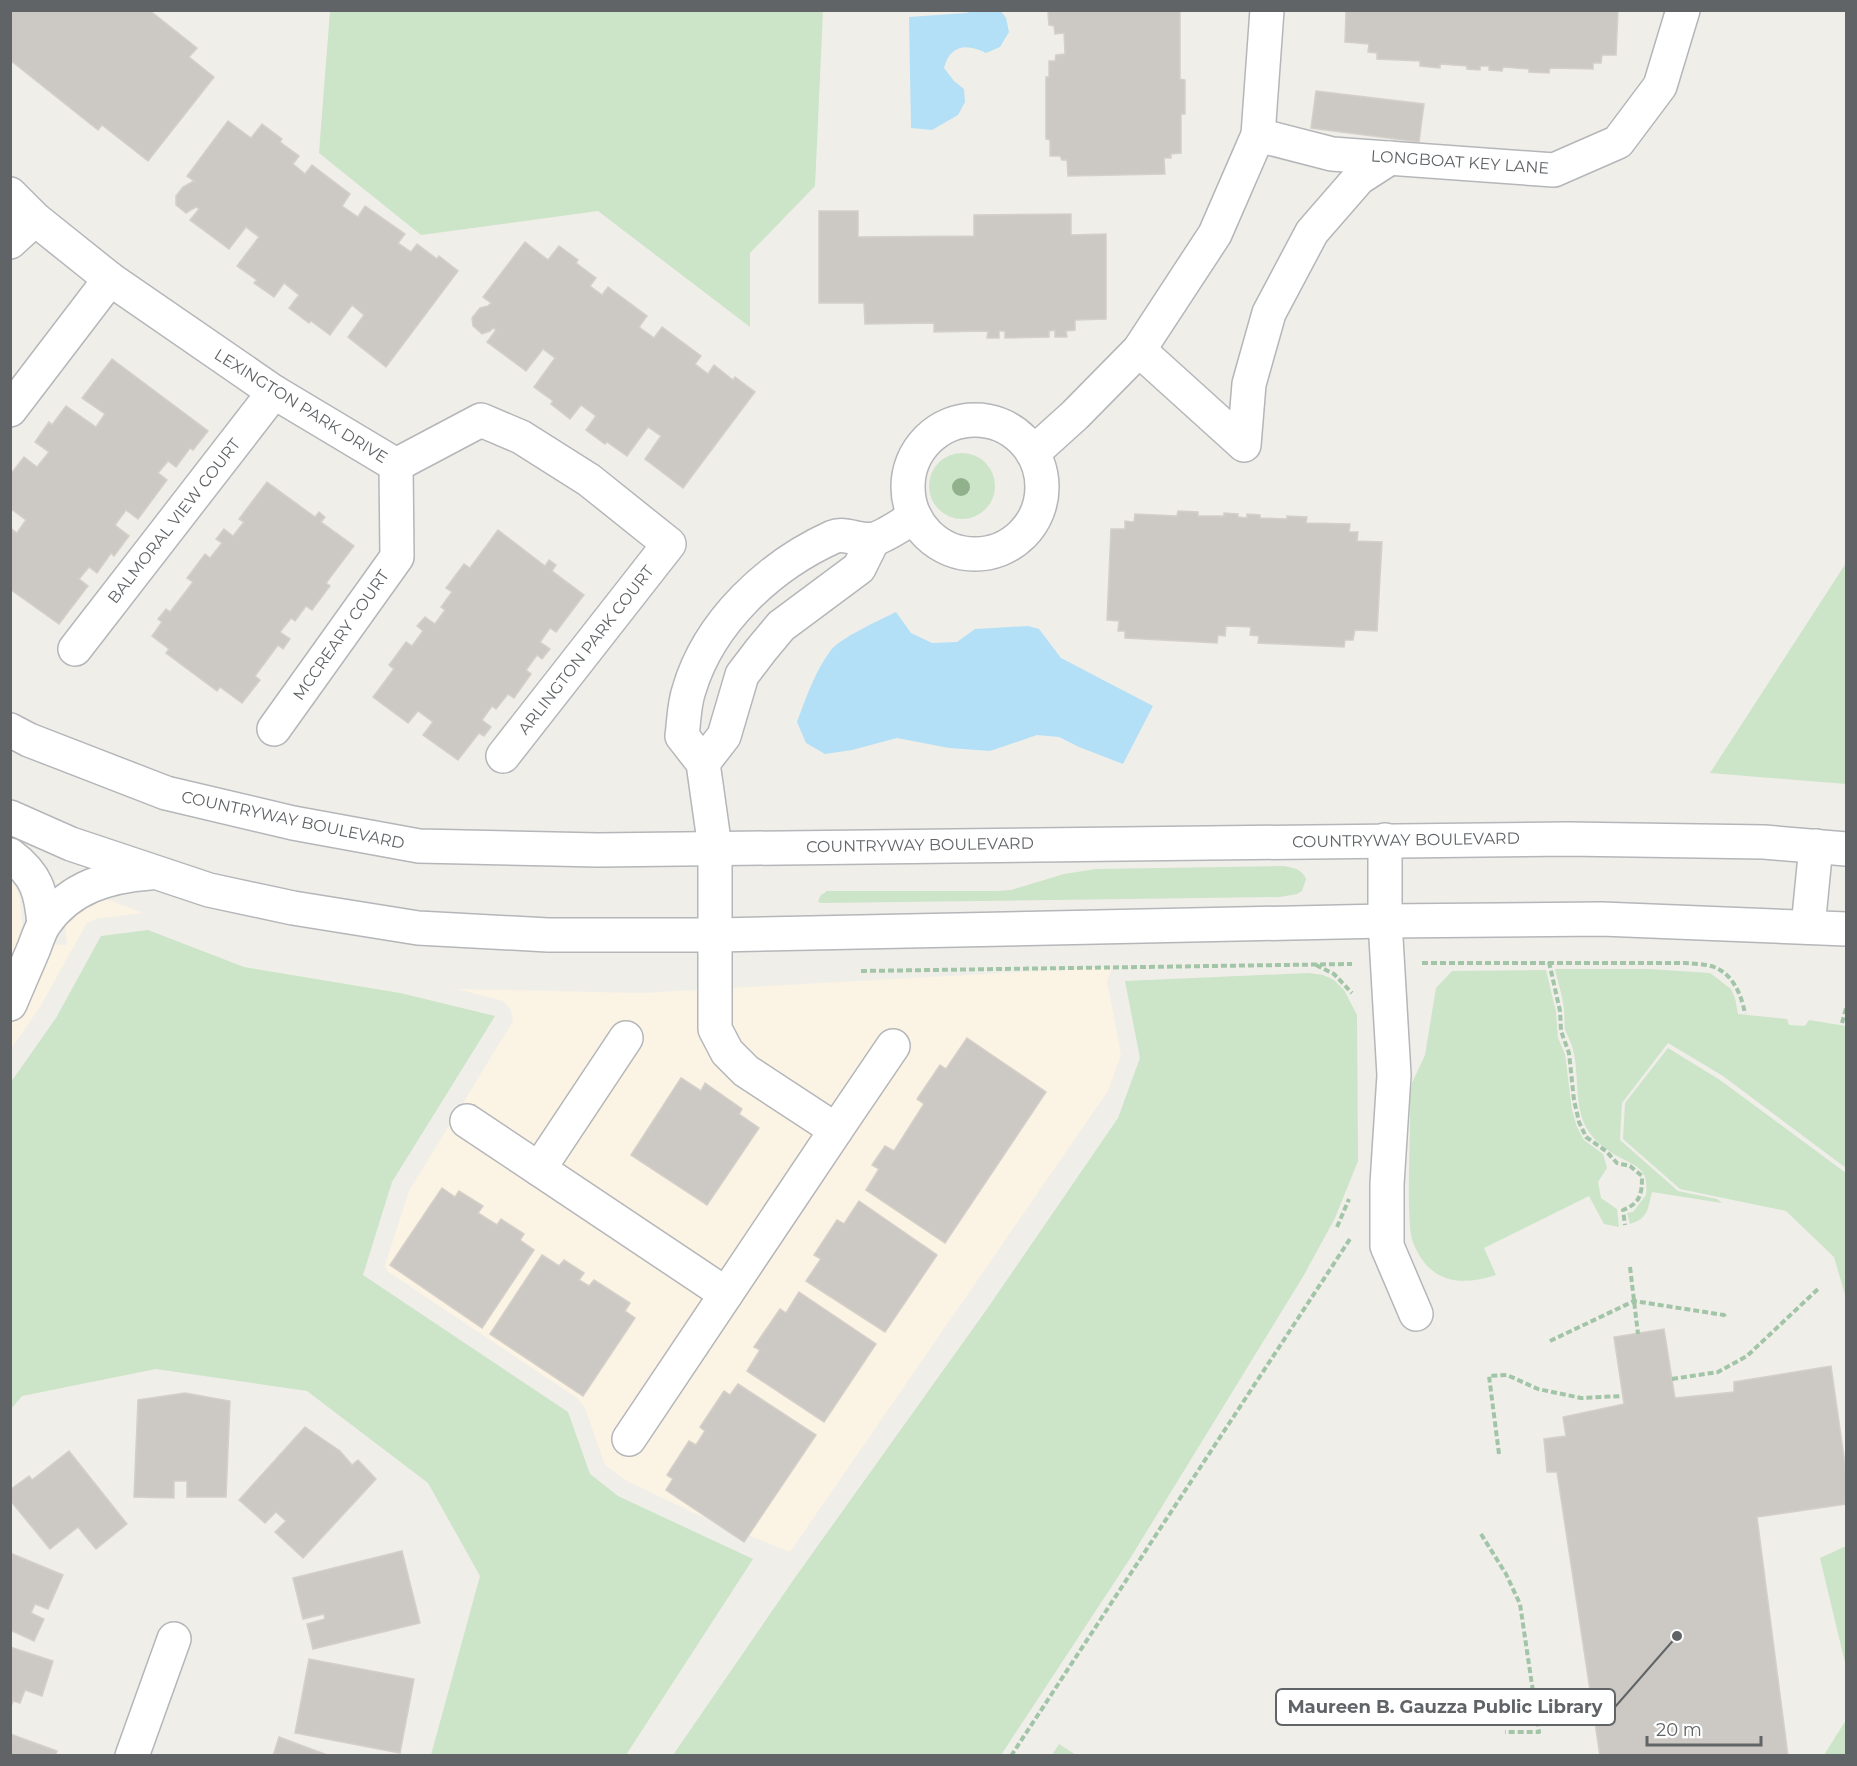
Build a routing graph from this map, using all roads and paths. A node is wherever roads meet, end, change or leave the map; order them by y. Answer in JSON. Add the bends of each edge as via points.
{"nodes":[{"id":1,"x":1267,"y":10,"type":"edge"},
{"id":2,"x":1683,"y":10,"type":"edge"},
{"id":3,"x":1258,"y":135,"type":"junction"},
{"id":4,"x":1390,"y":158,"type":"junction"},
{"id":5,"x":10,"y":194,"type":"edge"},
{"id":6,"x":35,"y":219,"type":"junction"},
{"id":7,"x":10,"y":242,"type":"edge"},
{"id":8,"x":110,"y":279,"type":"junction"},
{"id":9,"x":1139,"y":350,"type":"junction"},
{"id":10,"x":274,"y":392,"type":"junction"},
{"id":11,"x":10,"y":410,"type":"edge"},
{"id":12,"x":1033,"y":453,"type":"junction"},
{"id":13,"x":396,"y":465,"type":"junction"},
{"id":14,"x":915,"y":517,"type":"junction"},
{"id":15,"x":873,"y":540,"type":"junction"},
{"id":16,"x":669,"y":544,"type":"joint"},
{"id":17,"x":75,"y":649,"type":"dead end"},
{"id":18,"x":274,"y":729,"type":"dead end"},
{"id":19,"x":10,"y":730,"type":"edge"},
{"id":20,"x":503,"y":756,"type":"dead end"},
{"id":21,"x":10,"y":757,"type":"edge"},
{"id":22,"x":703,"y":764,"type":"junction"},
{"id":23,"x":166,"y":793,"type":"junction"},
{"id":24,"x":10,"y":817,"type":"edge"},
{"id":25,"x":1384,"y":840,"type":"junction"},
{"id":26,"x":1831,"y":847,"type":"edge"},
{"id":27,"x":715,"y":848,"type":"junction"},
{"id":28,"x":10,"y":855,"type":"edge"},
{"id":29,"x":154,"y":872,"type":"junction"},
{"id":30,"x":1385,"y":921,"type":"junction"},
{"id":31,"x":44,"y":924,"type":"junction"},
{"id":32,"x":1808,"y":927,"type":"junction"},
{"id":33,"x":1846,"y":929,"type":"edge"},
{"id":34,"x":716,"y":934,"type":"junction"},
{"id":35,"x":1549,"y":962,"type":"junction"},
{"id":36,"x":1460,"y":963,"type":"dead end"},
{"id":37,"x":1327,"y":964,"type":"dead end"},
{"id":38,"x":850,"y":971,"type":"dead end"},
{"id":39,"x":10,"y":1004,"type":"edge"},
{"id":40,"x":1846,"y":1008,"type":"edge"},
{"id":41,"x":1745,"y":1014,"type":"dead end"},
{"id":42,"x":1842,"y":1023,"type":"dead end"},
{"id":43,"x":626,"y":1038,"type":"dead end"},
{"id":44,"x":893,"y":1046,"type":"dead end"},
{"id":45,"x":467,"y":1121,"type":"dead end"},
{"id":46,"x":836,"y":1130,"type":"junction"},
{"id":47,"x":539,"y":1169,"type":"junction"},
{"id":48,"x":1625,"y":1225,"type":"dead end"},
{"id":49,"x":1355,"y":1232,"type":"dead end"},
{"id":50,"x":1630,"y":1267,"type":"dead end"},
{"id":51,"x":1818,"y":1289,"type":"dead end"},
{"id":52,"x":726,"y":1294,"type":"junction"},
{"id":53,"x":1634,"y":1300,"type":"junction"},
{"id":54,"x":1416,"y":1314,"type":"dead end"},
{"id":55,"x":1726,"y":1319,"type":"dead end"},
{"id":56,"x":1638,"y":1334,"type":"dead end"},
{"id":57,"x":1550,"y":1341,"type":"dead end"},
{"id":58,"x":1743,"y":1350,"type":"dead end"},
{"id":59,"x":1747,"y":1356,"type":"junction"},
{"id":60,"x":1672,"y":1379,"type":"dead end"},
{"id":61,"x":1622,"y":1396,"type":"dead end"},
{"id":62,"x":629,"y":1439,"type":"dead end"},
{"id":63,"x":1499,"y":1454,"type":"dead end"},
{"id":64,"x":1481,"y":1534,"type":"dead end"},
{"id":65,"x":174,"y":1639,"type":"dead end"},
{"id":66,"x":1505,"y":1732,"type":"dead end"},
{"id":67,"x":132,"y":1755,"type":"edge"},
{"id":68,"x":1011,"y":1755,"type":"edge"}],
"edges":[{"from":1,"to":3,"type":"street"},
{"from":2,"to":4,"type":"street","name":"LONGBOAT KEY LANE","via":[[1660,86],[1618,142],[1554,170]]},
{"from":3,"to":4,"type":"street","name":"LONGBOAT KEY LANE","via":[[1332,154]]},
{"from":3,"to":9,"type":"street","via":[[1215,234]]},
{"from":4,"to":9,"type":"street","via":[[1359,178],[1312,232],[1269,313],[1249,384],[1244,445]]},
{"from":5,"to":6,"type":"street","name":"LEXINGTON PARK DRIVE"},
{"from":6,"to":7,"type":"street"},
{"from":6,"to":8,"type":"street","name":"LEXINGTON PARK DRIVE"},
{"from":8,"to":10,"type":"street","name":"LEXINGTON PARK DRIVE"},
{"from":8,"to":11,"type":"street"},
{"from":9,"to":12,"type":"street"},
{"from":10,"to":13,"type":"street","name":"LEXINGTON PARK DRIVE"},
{"from":10,"to":17,"type":"street","name":"BALMORAL VIEW COURT"},
{"from":12,"to":14,"type":"street","via":[[1015,432],[994,422],[948,425],[929,438],[911,464],[907,487]]},
{"from":12,"to":14,"type":"street","via":[[1042,490],[1038,510],[1025,531],[1009,545],[969,554],[946,548],[928,536]]},
{"from":13,"to":16,"type":"street","name":"LEXINGTON PARK DRIVE","via":[[481,420],[521,437],[589,480]]},
{"from":13,"to":18,"type":"street","name":"MCCREARY COURT","via":[[397,557]]},
{"from":14,"to":15,"type":"street"},
{"from":15,"to":22,"type":"street","via":[[859,568],[781,626],[742,675],[724,736]]},
{"from":15,"to":22,"type":"street","via":[[836,536],[795,559],[748,594],[722,623],[688,691],[682,736]]},
{"from":16,"to":20,"type":"street","name":"ARLINGTON PARK COURT"},
{"from":19,"to":23,"type":"street","name":"COUNTRYWAY BOULEVARD"},
{"from":21,"to":23,"type":"street","via":[[67,774]]},
{"from":22,"to":27,"type":"street"},
{"from":23,"to":27,"type":"street","name":"COUNTRYWAY BOULEVARD","via":[[293,823],[419,846]]},
{"from":24,"to":29,"type":"street","via":[[71,844]]},
{"from":25,"to":26,"type":"street","name":"COUNTRYWAY BOULEVARD","via":[[1641,840]]},
{"from":25,"to":27,"type":"street","name":"COUNTRYWAY BOULEVARD"},
{"from":25,"to":30,"type":"street"},
{"from":26,"to":32,"type":"street"},
{"from":27,"to":34,"type":"street"},
{"from":28,"to":31,"type":"street","via":[[33,876],[41,896]]},
{"from":29,"to":31,"type":"street","via":[[99,881],[64,903]]},
{"from":29,"to":34,"type":"street","via":[[272,904],[418,928],[548,934]]},
{"from":30,"to":32,"type":"street","via":[[1602,920]]},
{"from":30,"to":34,"type":"street"},
{"from":30,"to":54,"type":"street","via":[[1394,1076],[1387,1246]]},
{"from":31,"to":39,"type":"street"},
{"from":32,"to":33,"type":"street"},
{"from":34,"to":46,"type":"street","via":[[715,1029],[727,1052],[746,1071]]},
{"from":35,"to":36,"type":"path"},
{"from":35,"to":41,"type":"path","via":[[1686,963],[1716,968],[1732,981],[1742,998]]},
{"from":35,"to":48,"type":"path","via":[[1579,1122],[1586,1137],[1617,1163],[1630,1166],[1642,1176],[1642,1192],[1632,1207],[1623,1210]]},
{"from":37,"to":38,"type":"path"},
{"from":40,"to":42,"type":"path"},
{"from":43,"to":47,"type":"street"},
{"from":44,"to":46,"type":"street"},
{"from":45,"to":47,"type":"street"},
{"from":46,"to":52,"type":"street"},
{"from":47,"to":52,"type":"street"},
{"from":49,"to":68,"type":"path"},
{"from":50,"to":53,"type":"path"},
{"from":51,"to":59,"type":"path"},
{"from":52,"to":62,"type":"street"},
{"from":53,"to":55,"type":"path","via":[[1724,1315]]},
{"from":53,"to":56,"type":"path"},
{"from":53,"to":57,"type":"path"},
{"from":58,"to":59,"type":"path"},
{"from":59,"to":60,"type":"path","via":[[1718,1372]]},
{"from":61,"to":63,"type":"path","via":[[1581,1398],[1538,1389],[1507,1375],[1489,1376]]},
{"from":64,"to":66,"type":"path","via":[[1520,1604],[1539,1732]]},
{"from":65,"to":67,"type":"street"}]}
